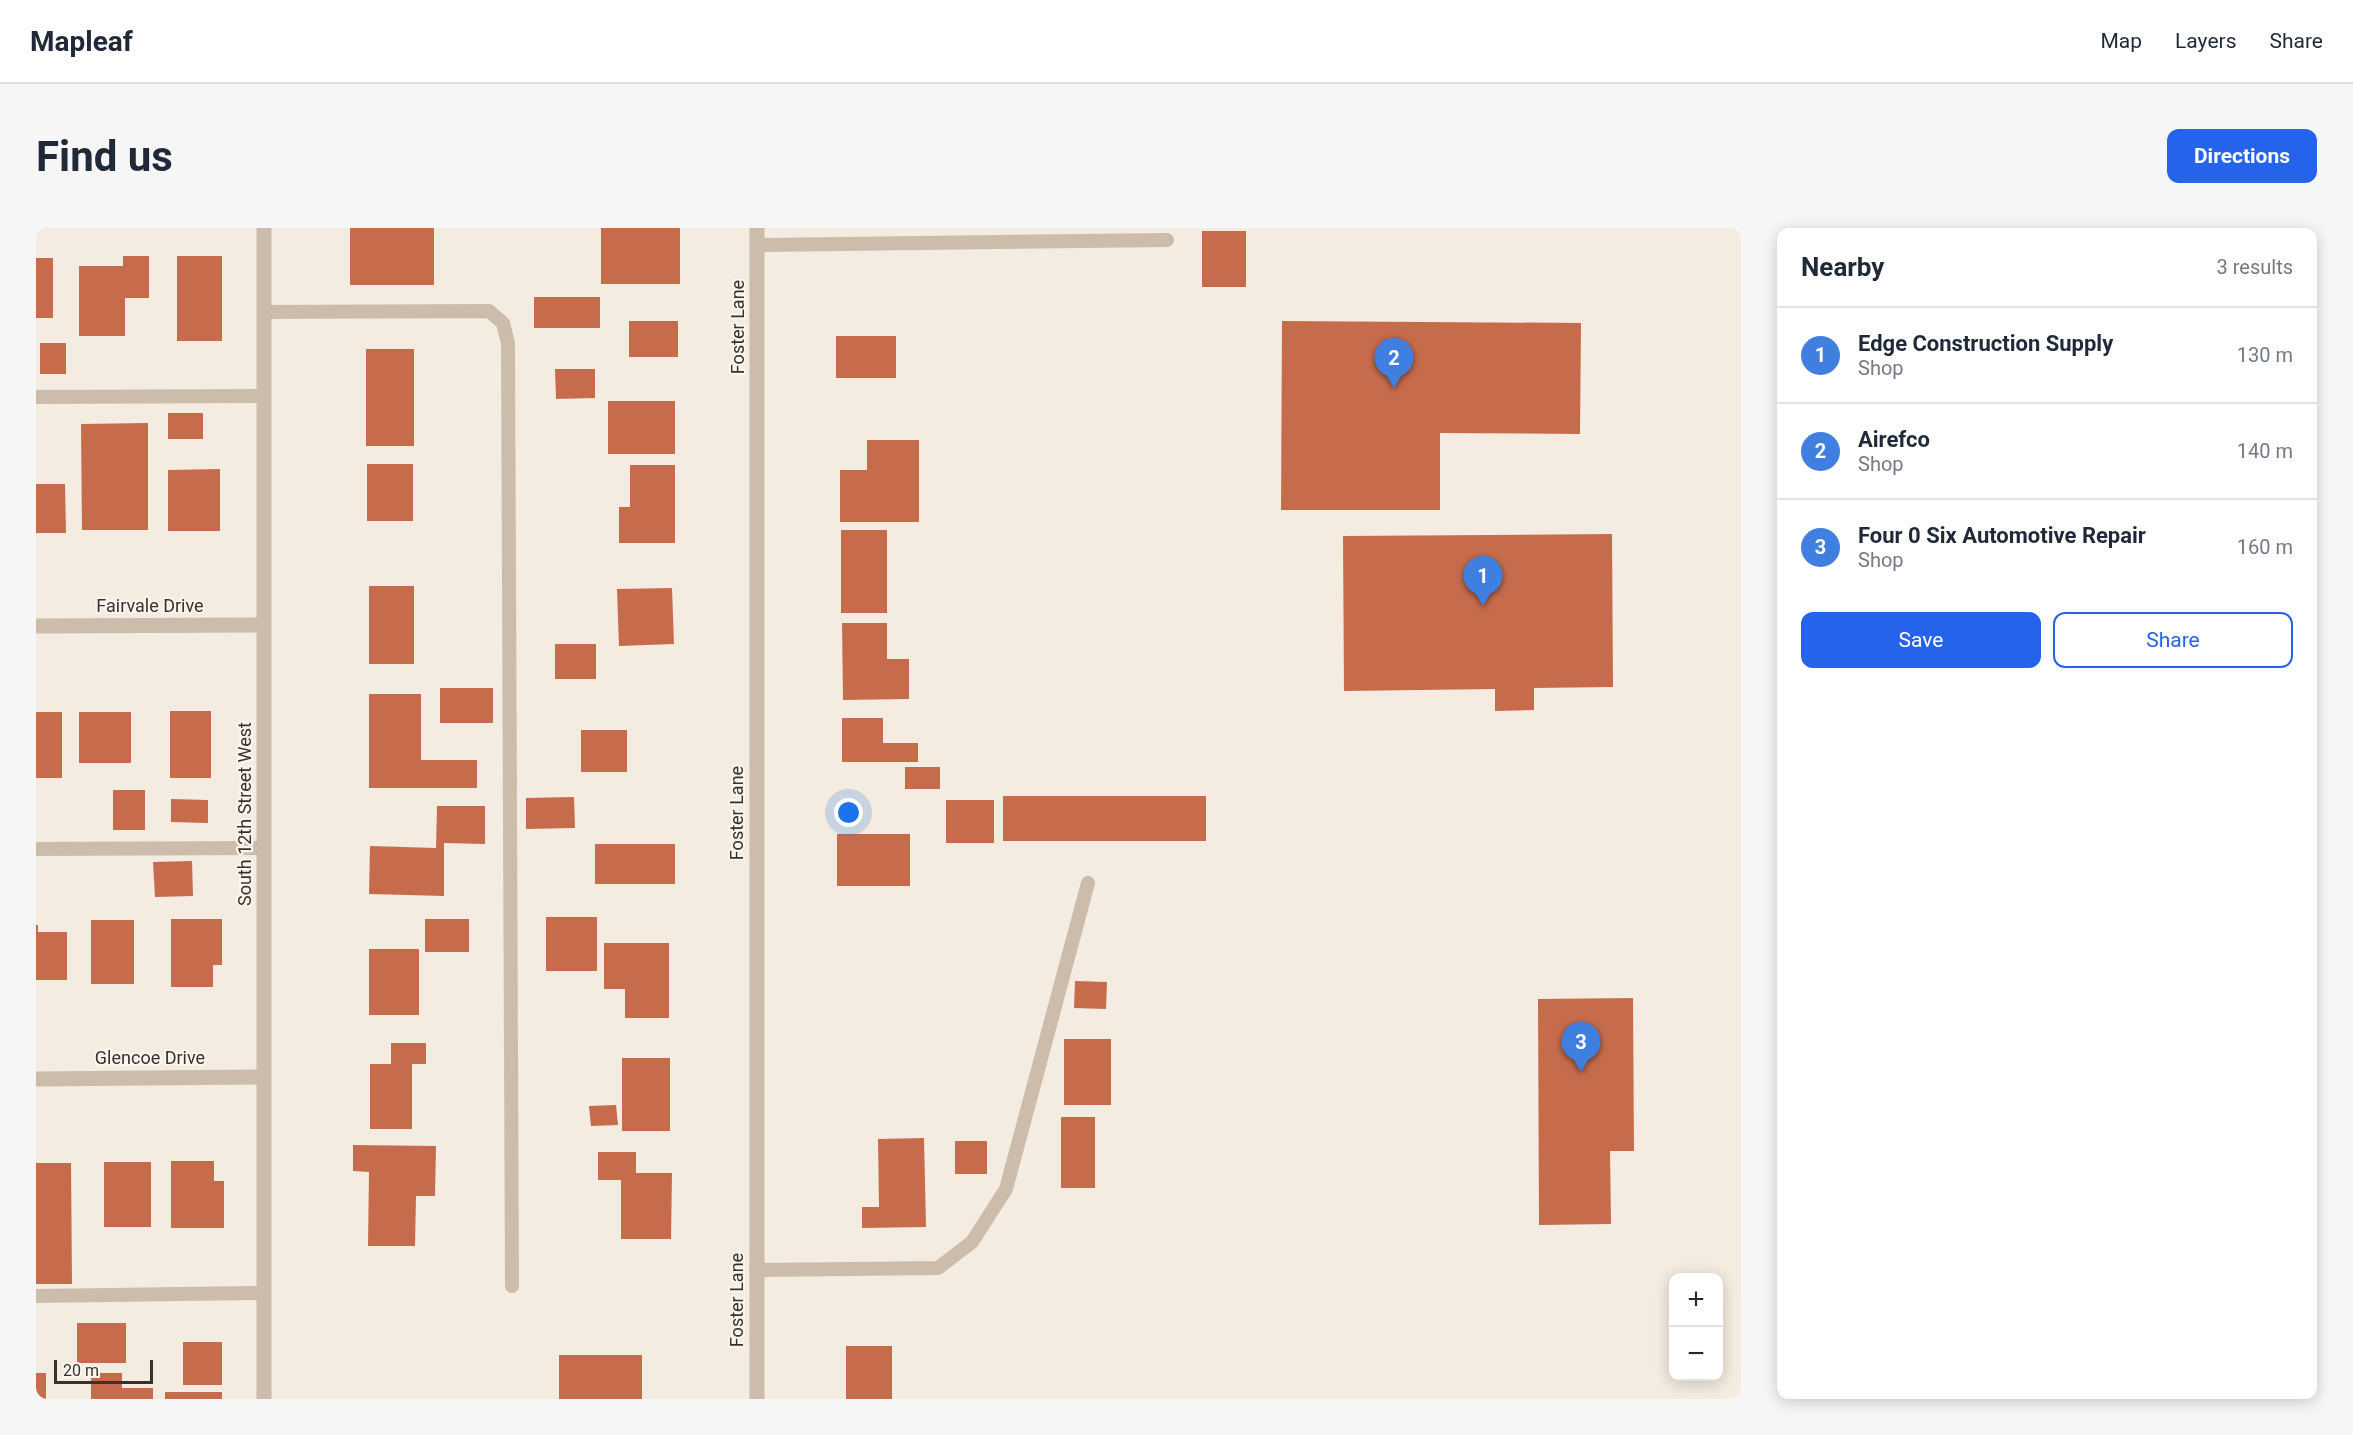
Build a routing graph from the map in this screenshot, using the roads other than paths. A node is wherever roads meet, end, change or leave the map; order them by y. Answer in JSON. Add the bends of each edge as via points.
{"nodes":[{"id":1,"x":264,"y":228,"type":"edge"},
{"id":2,"x":757,"y":228,"type":"edge"},
{"id":3,"x":1167,"y":240,"type":"dead end"},
{"id":4,"x":758,"y":245,"type":"junction"},
{"id":5,"x":264,"y":312,"type":"junction"},
{"id":6,"x":264,"y":396,"type":"junction"},
{"id":7,"x":36,"y":397,"type":"edge"},
{"id":8,"x":264,"y":625,"type":"junction"},
{"id":9,"x":36,"y":626,"type":"edge"},
{"id":10,"x":264,"y":848,"type":"junction"},
{"id":11,"x":36,"y":849,"type":"edge"},
{"id":12,"x":1088,"y":883,"type":"dead end"},
{"id":13,"x":264,"y":1077,"type":"junction"},
{"id":14,"x":36,"y":1079,"type":"edge"},
{"id":15,"x":756,"y":1270,"type":"junction"},
{"id":16,"x":512,"y":1286,"type":"dead end"},
{"id":17,"x":264,"y":1293,"type":"junction"},
{"id":18,"x":36,"y":1296,"type":"edge"},
{"id":19,"x":264,"y":1399,"type":"edge"},
{"id":20,"x":757,"y":1399,"type":"edge"}],
"edges":[{"from":1,"to":5,"type":"street","name":"South 12th Street West"},
{"from":2,"to":4,"type":"street","name":"Foster Lane"},
{"from":3,"to":4,"type":"lane"},
{"from":4,"to":15,"type":"street","name":"Foster Lane"},
{"from":5,"to":6,"type":"street","name":"South 12th Street West"},
{"from":5,"to":16,"type":"lane","via":[[489,311],[503,323],[508,355]]},
{"from":6,"to":7,"type":"lane"},
{"from":6,"to":8,"type":"street","name":"South 12th Street West"},
{"from":8,"to":9,"type":"street","name":"Fairvale Drive"},
{"from":8,"to":10,"type":"street","name":"South 12th Street West"},
{"from":10,"to":11,"type":"lane"},
{"from":10,"to":13,"type":"street","name":"South 12th Street West"},
{"from":12,"to":15,"type":"lane","via":[[1006,1189],[972,1242],[938,1268]]},
{"from":13,"to":14,"type":"street","name":"Glencoe Drive"},
{"from":13,"to":17,"type":"street","name":"South 12th Street West"},
{"from":15,"to":20,"type":"street","name":"Foster Lane"},
{"from":17,"to":18,"type":"lane"},
{"from":17,"to":19,"type":"street","name":"South 12th Street West"}]}
